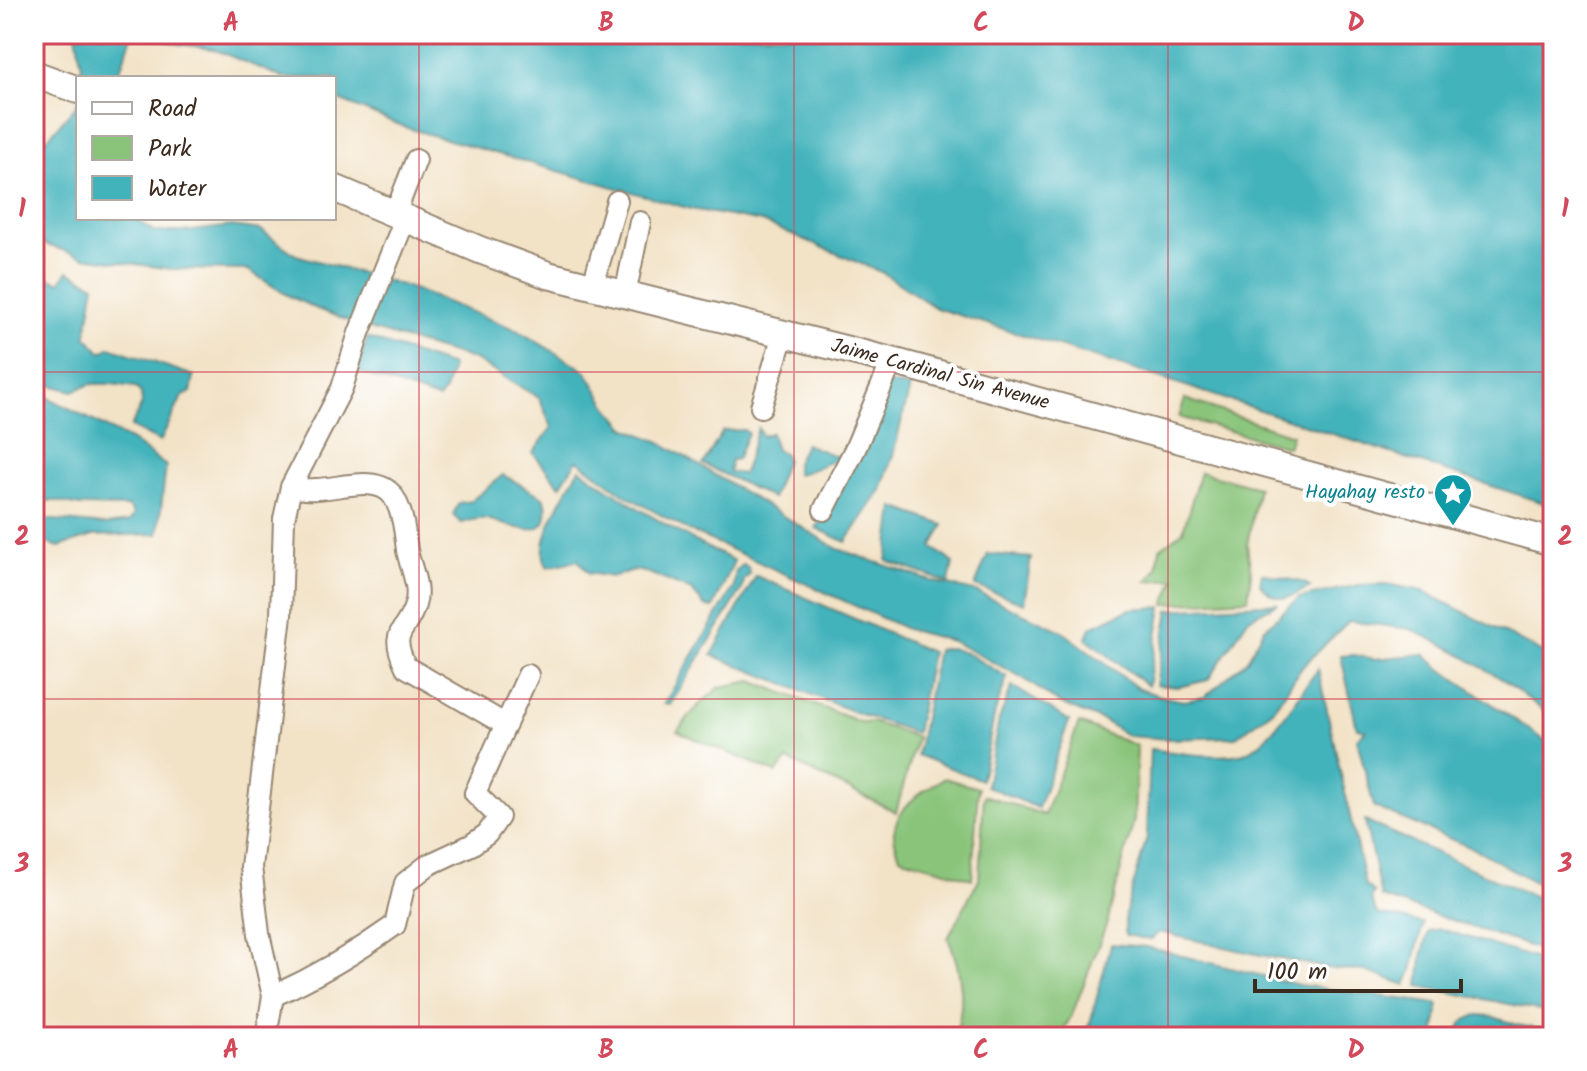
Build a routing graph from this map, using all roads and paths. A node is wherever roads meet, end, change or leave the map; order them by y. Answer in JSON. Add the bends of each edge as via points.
{"nodes":[{"id":1,"x":34,"y":74,"type":"edge"},
{"id":2,"x":76,"y":89,"type":"edge"},
{"id":3,"x":416,"y":160,"type":"dead end"},
{"id":4,"x":336,"y":189,"type":"edge"},
{"id":5,"x":617,"y":201,"type":"dead end"},
{"id":6,"x":400,"y":217,"type":"junction"},
{"id":7,"x":640,"y":222,"type":"dead end"},
{"id":8,"x":592,"y":288,"type":"junction"},
{"id":9,"x":625,"y":295,"type":"junction"},
{"id":10,"x":784,"y":332,"type":"junction"},
{"id":11,"x":892,"y":361,"type":"junction"},
{"id":12,"x":761,"y":407,"type":"dead end"},
{"id":13,"x":291,"y":487,"type":"junction"},
{"id":14,"x":824,"y":510,"type":"dead end"},
{"id":15,"x":1553,"y":542,"type":"edge"},
{"id":16,"x":528,"y":675,"type":"dead end"},
{"id":17,"x":506,"y":725,"type":"junction"},
{"id":18,"x":273,"y":996,"type":"junction"},
{"id":19,"x":266,"y":1037,"type":"edge"}],
"edges":[{"from":1,"to":2,"type":"main road"},
{"from":3,"to":6,"type":"street"},
{"from":4,"to":6,"type":"main road","name":"Jaime Cardinal Sin Avenue"},
{"from":5,"to":8,"type":"street"},
{"from":6,"to":8,"type":"main road","name":"Jaime Cardinal Sin Avenue"},
{"from":6,"to":13,"type":"street","via":[[342,388]]},
{"from":7,"to":9,"type":"street"},
{"from":8,"to":9,"type":"main road","name":"Jaime Cardinal Sin Avenue"},
{"from":9,"to":10,"type":"main road","name":"Jaime Cardinal Sin Avenue"},
{"from":10,"to":11,"type":"main road","name":"Jaime Cardinal Sin Avenue"},
{"from":10,"to":12,"type":"street"},
{"from":11,"to":14,"type":"street"},
{"from":11,"to":15,"type":"main road","name":"Jaime Cardinal Sin Avenue"},
{"from":13,"to":17,"type":"street","via":[[363,484],[392,495],[415,583],[416,603],[399,632],[398,650],[406,667]]},
{"from":13,"to":18,"type":"street","via":[[251,867]]},
{"from":16,"to":17,"type":"street"},
{"from":17,"to":18,"type":"street","via":[[475,793],[499,817],[487,834],[405,883],[395,925],[312,978]]},
{"from":18,"to":19,"type":"street"}]}
